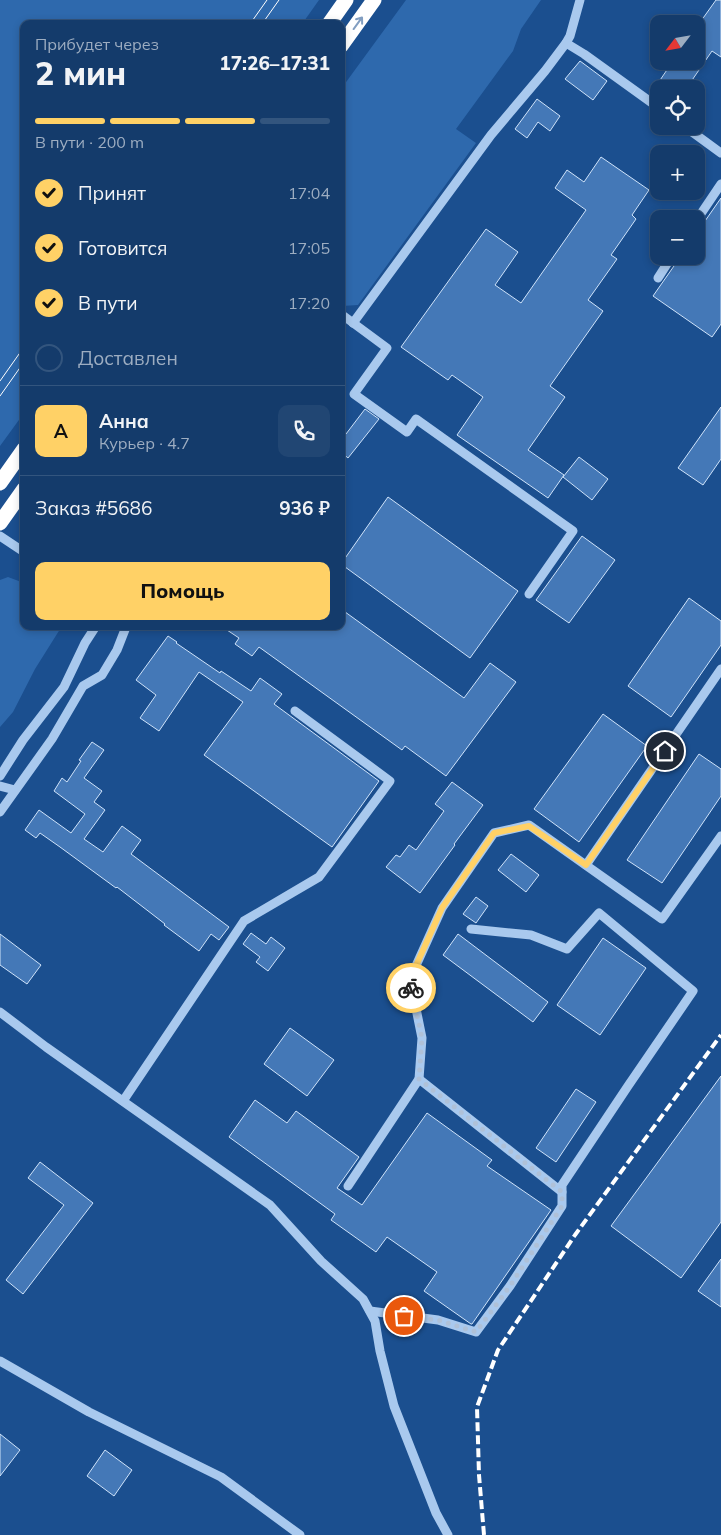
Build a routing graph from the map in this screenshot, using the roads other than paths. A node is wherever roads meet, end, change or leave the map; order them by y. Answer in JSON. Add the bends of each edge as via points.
{"nodes":[{"id":1,"x":346,"y":0,"type":"edge"},
{"id":2,"x":374,"y":0,"type":"edge"},
{"id":3,"x":580,"y":0,"type":"edge"},
{"id":4,"x":332,"y":20,"type":"edge"},
{"id":5,"x":345,"y":40,"type":"edge"},
{"id":6,"x":566,"y":43,"type":"junction"},
{"id":7,"x":650,"y":102,"type":"edge"},
{"id":8,"x":696,"y":135,"type":"edge"},
{"id":9,"x":721,"y":153,"type":"edge"},
{"id":10,"x":721,"y":184,"type":"edge"},
{"id":11,"x":703,"y":210,"type":"edge"},
{"id":12,"x":666,"y":265,"type":"edge"},
{"id":13,"x":658,"y":278,"type":"dead end"},
{"id":14,"x":345,"y":317,"type":"edge"},
{"id":15,"x":353,"y":323,"type":"junction"},
{"id":16,"x":20,"y":455,"type":"edge"},
{"id":17,"x":0,"y":483,"type":"edge"},
{"id":18,"x":20,"y":496,"type":"edge"},
{"id":19,"x":0,"y":523,"type":"edge"},
{"id":20,"x":0,"y":536,"type":"edge"},
{"id":21,"x":20,"y":549,"type":"edge"},
{"id":22,"x":529,"y":594,"type":"dead end"},
{"id":23,"x":94,"y":630,"type":"edge"},
{"id":24,"x":125,"y":630,"type":"edge"},
{"id":25,"x":721,"y":670,"type":"edge"},
{"id":26,"x":294,"y":711,"type":"dead end"},
{"id":27,"x":0,"y":776,"type":"edge"},
{"id":28,"x":0,"y":786,"type":"edge"},
{"id":29,"x":15,"y":790,"type":"junction"},
{"id":30,"x":0,"y":812,"type":"edge"},
{"id":31,"x":721,"y":836,"type":"edge"},
{"id":32,"x":586,"y":865,"type":"junction"},
{"id":33,"x":471,"y":929,"type":"dead end"},
{"id":34,"x":0,"y":1012,"type":"edge"},
{"id":35,"x":419,"y":1079,"type":"junction"},
{"id":36,"x":123,"y":1101,"type":"junction"},
{"id":37,"x":348,"y":1186,"type":"dead end"},
{"id":38,"x":562,"y":1192,"type":"junction"},
{"id":39,"x":370,"y":1311,"type":"junction"},
{"id":40,"x":0,"y":1361,"type":"edge"},
{"id":41,"x":300,"y":1535,"type":"edge"},
{"id":42,"x":448,"y":1535,"type":"edge"}],
"edges":[{"from":1,"to":4,"type":"highway"},
{"from":5,"to":2,"type":"highway","one_way":true},
{"from":3,"to":6,"type":"street"},
{"from":6,"to":7,"type":"street"},
{"from":6,"to":15,"type":"street","via":[[492,135]]},
{"from":8,"to":9,"type":"street"},
{"from":10,"to":11,"type":"street"},
{"from":12,"to":13,"type":"street"},
{"from":14,"to":15,"type":"street"},
{"from":15,"to":22,"type":"street","via":[[387,348],[354,394],[407,432],[416,419],[573,531]]},
{"from":16,"to":17,"type":"highway"},
{"from":18,"to":19,"type":"highway"},
{"from":20,"to":21,"type":"street"},
{"from":23,"to":27,"type":"street","via":[[64,687]]},
{"from":24,"to":29,"type":"street","via":[[102,675],[83,686],[52,739]]},
{"from":25,"to":32,"type":"street"},
{"from":26,"to":36,"type":"street","via":[[390,781],[319,877],[244,921]]},
{"from":28,"to":29,"type":"street"},
{"from":29,"to":30,"type":"street"},
{"from":31,"to":32,"type":"street","via":[[662,919]]},
{"from":32,"to":35,"type":"street","via":[[529,826],[494,833],[442,908],[410,979],[422,1038]]},
{"from":33,"to":38,"type":"street","via":[[531,935],[567,949],[599,913],[693,991],[562,1185]]},
{"from":34,"to":36,"type":"street"},
{"from":35,"to":37,"type":"street"},
{"from":35,"to":38,"type":"street"},
{"from":36,"to":39,"type":"street","via":[[270,1205],[321,1261],[363,1299]]},
{"from":38,"to":39,"type":"street","via":[[562,1206],[476,1332],[438,1320]]},
{"from":39,"to":42,"type":"street","via":[[394,1406]]},
{"from":40,"to":41,"type":"street","via":[[89,1412],[221,1477]]}]}
